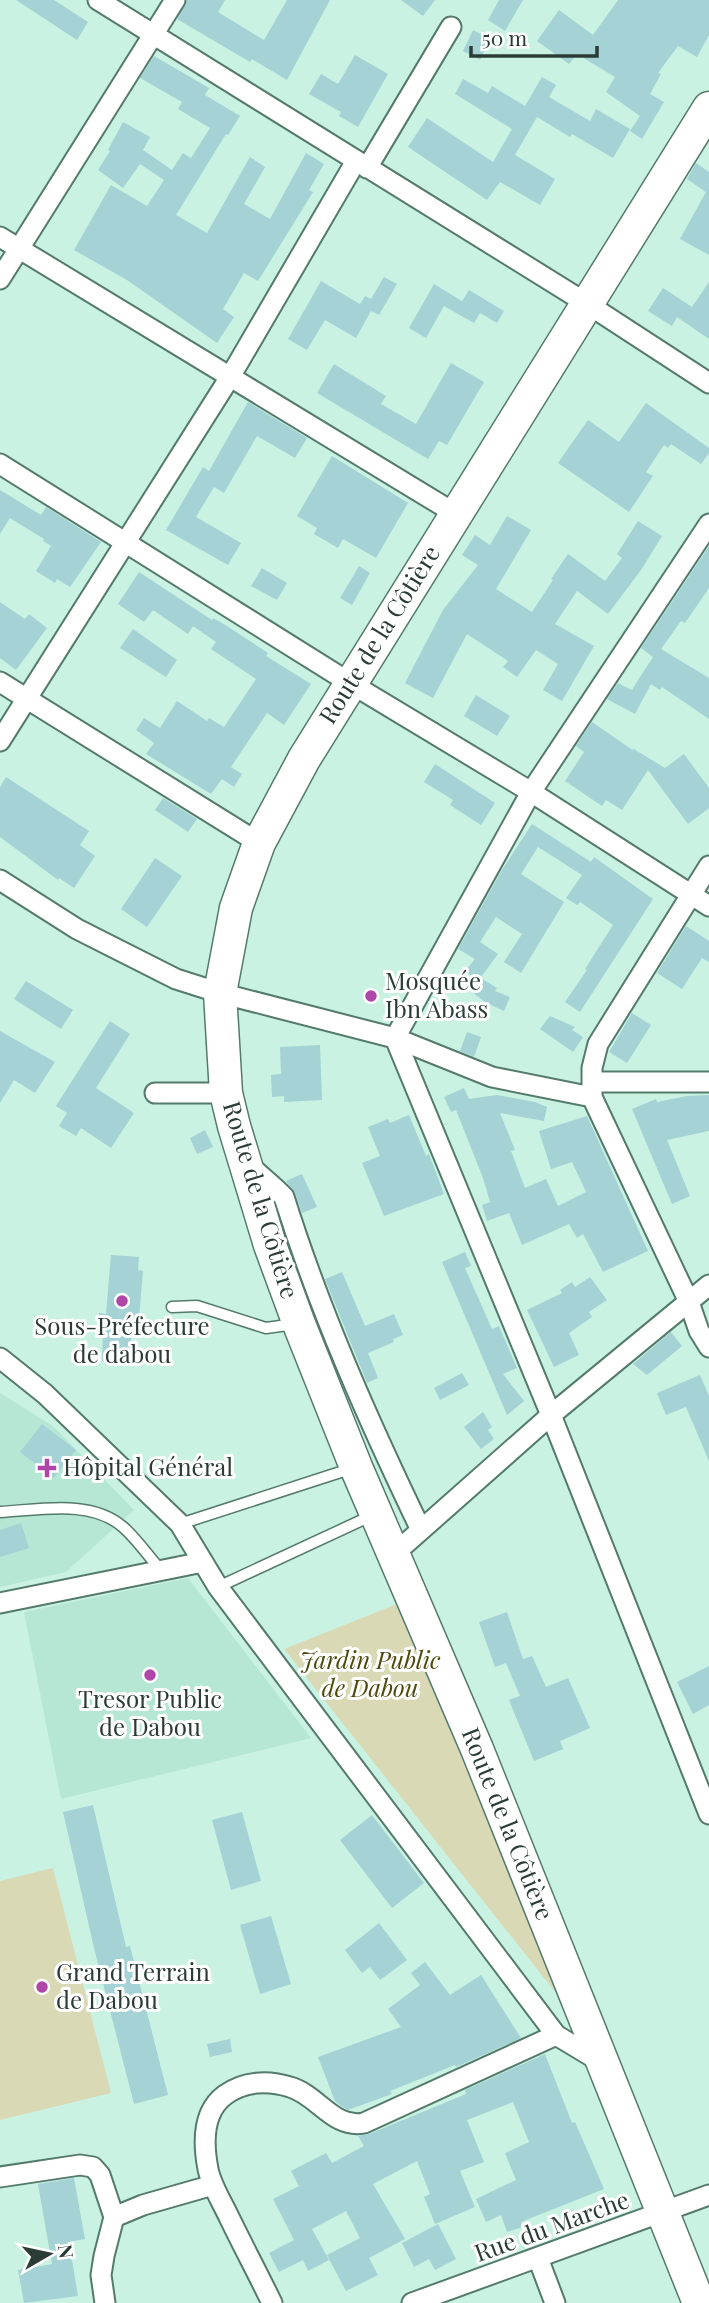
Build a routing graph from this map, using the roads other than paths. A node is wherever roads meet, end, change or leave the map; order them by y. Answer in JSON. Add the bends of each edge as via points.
{"nodes":[{"id":1,"x":98,"y":0,"type":"edge"},
{"id":2,"x":176,"y":0,"type":"edge"},
{"id":3,"x":451,"y":27,"type":"dead end"},
{"id":4,"x":153,"y":34,"type":"junction"},
{"id":5,"x":709,"y":108,"type":"edge"},
{"id":6,"x":361,"y":164,"type":"junction"},
{"id":7,"x":0,"y":237,"type":"edge"},
{"id":8,"x":19,"y":249,"type":"junction"},
{"id":9,"x":0,"y":279,"type":"edge"},
{"id":10,"x":586,"y":303,"type":"junction"},
{"id":11,"x":230,"y":377,"type":"junction"},
{"id":12,"x":709,"y":383,"type":"edge"},
{"id":13,"x":0,"y":464,"type":"edge"},
{"id":14,"x":456,"y":514,"type":"junction"},
{"id":15,"x":709,"y":524,"type":"edge"},
{"id":16,"x":127,"y":543,"type":"junction"},
{"id":17,"x":0,"y":682,"type":"edge"},
{"id":18,"x":350,"y":683,"type":"junction"},
{"id":19,"x":27,"y":700,"type":"junction"},
{"id":20,"x":0,"y":741,"type":"edge"},
{"id":21,"x":531,"y":792,"type":"junction"},
{"id":22,"x":259,"y":843,"type":"junction"},
{"id":23,"x":709,"y":866,"type":"edge"},
{"id":24,"x":0,"y":880,"type":"edge"},
{"id":25,"x":691,"y":895,"type":"junction"},
{"id":26,"x":709,"y":906,"type":"edge"},
{"id":27,"x":219,"y":993,"type":"junction"},
{"id":28,"x":395,"y":1038,"type":"junction"},
{"id":29,"x":709,"y":1082,"type":"edge"},
{"id":30,"x":592,"y":1089,"type":"junction"},
{"id":31,"x":155,"y":1093,"type":"dead end"},
{"id":32,"x":226,"y":1093,"type":"junction"},
{"id":33,"x":709,"y":1285,"type":"edge"},
{"id":34,"x":689,"y":1302,"type":"junction"},
{"id":35,"x":172,"y":1307,"type":"dead end"},
{"id":36,"x":313,"y":1323,"type":"junction"},
{"id":37,"x":709,"y":1347,"type":"edge"},
{"id":38,"x":0,"y":1358,"type":"edge"},
{"id":39,"x":551,"y":1415,"type":"junction"},
{"id":40,"x":386,"y":1456,"type":"junction"},
{"id":41,"x":356,"y":1467,"type":"junction"},
{"id":42,"x":0,"y":1512,"type":"edge"},
{"id":43,"x":377,"y":1513,"type":"junction"},
{"id":44,"x":180,"y":1524,"type":"junction"},
{"id":45,"x":421,"y":1530,"type":"junction"},
{"id":46,"x":394,"y":1554,"type":"junction"},
{"id":47,"x":203,"y":1562,"type":"junction"},
{"id":48,"x":160,"y":1569,"type":"junction"},
{"id":49,"x":218,"y":1587,"type":"junction"},
{"id":50,"x":0,"y":1603,"type":"edge"},
{"id":51,"x":709,"y":1814,"type":"edge"},
{"id":52,"x":556,"y":2035,"type":"junction"},
{"id":53,"x":605,"y":2065,"type":"junction"},
{"id":54,"x":0,"y":2177,"type":"edge"},
{"id":55,"x":213,"y":2185,"type":"junction"},
{"id":56,"x":709,"y":2195,"type":"edge"},
{"id":57,"x":663,"y":2213,"type":"junction"},
{"id":58,"x":114,"y":2217,"type":"junction"},
{"id":59,"x":538,"y":2258,"type":"junction"},
{"id":60,"x":105,"y":2303,"type":"edge"},
{"id":61,"x":272,"y":2303,"type":"edge"},
{"id":62,"x":412,"y":2303,"type":"edge"},
{"id":63,"x":555,"y":2303,"type":"edge"},
{"id":64,"x":699,"y":2303,"type":"edge"}],
"edges":[{"from":1,"to":4,"type":"street"},
{"from":2,"to":4,"type":"street"},
{"from":3,"to":6,"type":"street"},
{"from":4,"to":6,"type":"street"},
{"from":4,"to":8,"type":"street"},
{"from":5,"to":10,"type":"main road","name":"Route de la Côtière"},
{"from":6,"to":10,"type":"street"},
{"from":6,"to":11,"type":"street"},
{"from":7,"to":8,"type":"street"},
{"from":8,"to":9,"type":"street"},
{"from":8,"to":11,"type":"street"},
{"from":10,"to":12,"type":"street"},
{"from":10,"to":14,"type":"main road","name":"Route de la Côtière"},
{"from":11,"to":14,"type":"street"},
{"from":11,"to":16,"type":"street"},
{"from":13,"to":16,"type":"street"},
{"from":14,"to":18,"type":"main road","name":"Route de la Côtière"},
{"from":15,"to":21,"type":"street"},
{"from":16,"to":18,"type":"street"},
{"from":16,"to":19,"type":"street"},
{"from":17,"to":19,"type":"street"},
{"from":18,"to":21,"type":"street"},
{"from":18,"to":22,"type":"main road","name":"Route de la Côtière"},
{"from":19,"to":20,"type":"street"},
{"from":19,"to":22,"type":"street"},
{"from":21,"to":25,"type":"street"},
{"from":21,"to":28,"type":"street"},
{"from":22,"to":27,"type":"main road","name":"Route de la Côtière","via":[[236,908]]},
{"from":23,"to":25,"type":"street"},
{"from":24,"to":27,"type":"street","via":[[77,929],[176,979]]},
{"from":25,"to":26,"type":"street"},
{"from":25,"to":30,"type":"street","via":[[598,1044]]},
{"from":27,"to":28,"type":"street"},
{"from":27,"to":32,"type":"main road","name":"Route de la Côtière"},
{"from":28,"to":30,"type":"street","via":[[492,1077]]},
{"from":28,"to":39,"type":"street"},
{"from":29,"to":30,"type":"street"},
{"from":30,"to":34,"type":"street"},
{"from":31,"to":32,"type":"street"},
{"from":32,"to":36,"type":"main road","name":"Route de la Côtière","via":[[244,1161],[283,1241]]},
{"from":33,"to":34,"type":"street"},
{"from":34,"to":37,"type":"street"},
{"from":34,"to":39,"type":"street"},
{"from":35,"to":36,"type":"lane","via":[[197,1306],[266,1328]]},
{"from":36,"to":40,"type":"street"},
{"from":36,"to":41,"type":"main road","name":"Route de la Côtière"},
{"from":38,"to":44,"type":"street","via":[[45,1394]]},
{"from":39,"to":45,"type":"street"},
{"from":39,"to":51,"type":"street"},
{"from":40,"to":41,"type":"street"},
{"from":40,"to":45,"type":"street"},
{"from":41,"to":43,"type":"main road","name":"Route de la Côtière"},
{"from":41,"to":44,"type":"lane"},
{"from":42,"to":48,"type":"lane","via":[[85,1509],[106,1515],[124,1528]]},
{"from":43,"to":46,"type":"main road","name":"Route de la Côtière"},
{"from":43,"to":49,"type":"lane"},
{"from":44,"to":47,"type":"street"},
{"from":45,"to":46,"type":"street"},
{"from":46,"to":53,"type":"main road","name":"Route de la Côtière"},
{"from":47,"to":48,"type":"street"},
{"from":47,"to":49,"type":"street"},
{"from":48,"to":50,"type":"street"},
{"from":49,"to":52,"type":"street"},
{"from":52,"to":53,"type":"street"},
{"from":52,"to":55,"type":"street","via":[[364,2123],[339,2120],[294,2088],[274,2083],[252,2083],[229,2092],[216,2101],[208,2118],[205,2141]]},
{"from":53,"to":57,"type":"main road","name":"Route de la Côtière"},
{"from":54,"to":58,"type":"street","via":[[93,2167]]},
{"from":55,"to":58,"type":"street"},
{"from":55,"to":61,"type":"street"},
{"from":56,"to":57,"type":"street","name":"Rue du Marche"},
{"from":57,"to":59,"type":"street","name":"Rue du Marche"},
{"from":57,"to":64,"type":"main road","name":"Route de la Côtière"},
{"from":58,"to":60,"type":"street","via":[[101,2275]]},
{"from":59,"to":62,"type":"street","name":"Rue du Marche"},
{"from":59,"to":63,"type":"street"}]}
